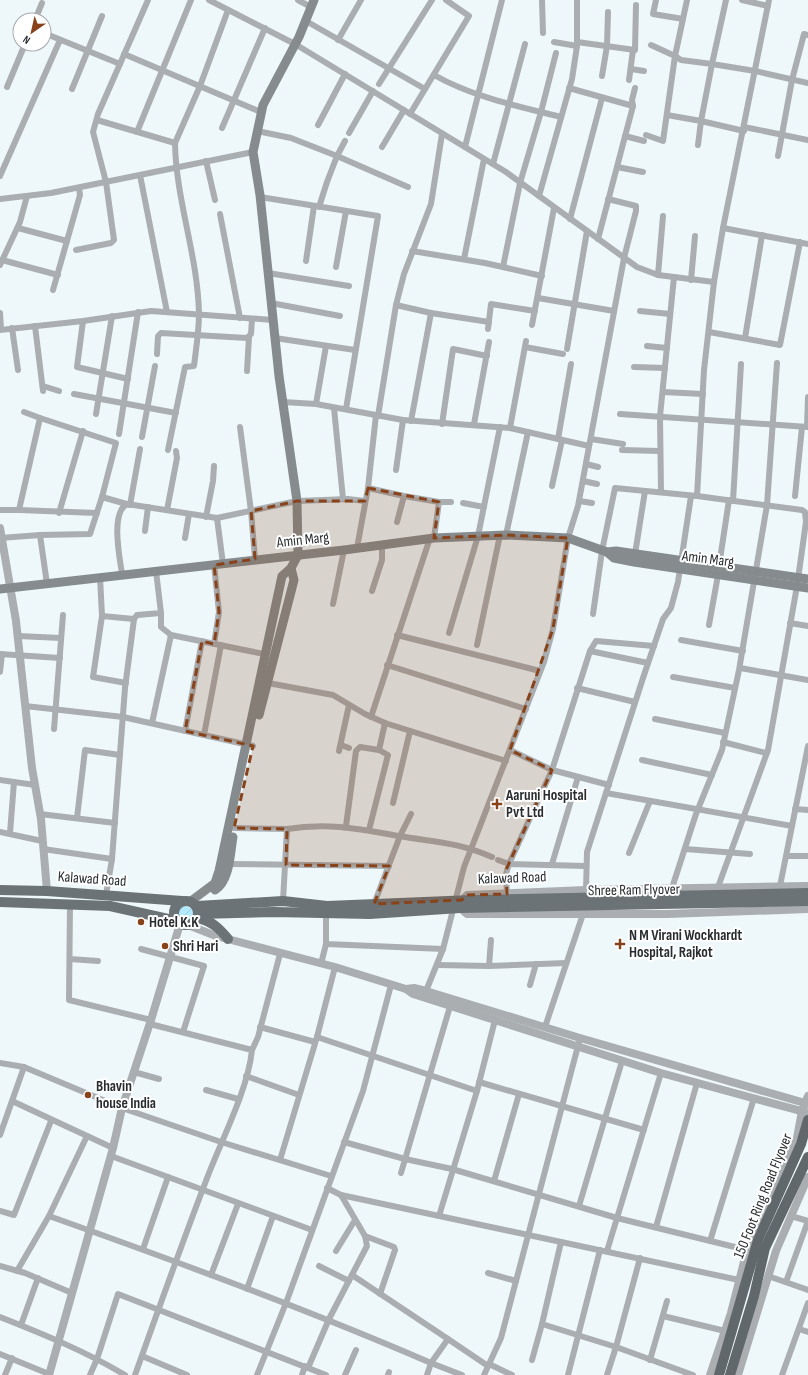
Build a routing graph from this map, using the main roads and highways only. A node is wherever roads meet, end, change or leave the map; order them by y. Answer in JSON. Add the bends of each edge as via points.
{"nodes":[{"id":1,"x":313,"y":4,"type":"edge"},
{"id":2,"x":604,"y":552,"type":"junction"},
{"id":3,"x":298,"y":555,"type":"junction"},
{"id":4,"x":680,"y":565,"type":"junction"},
{"id":5,"x":291,"y":568,"type":"junction"},
{"id":6,"x":808,"y":579,"type":"edge"},
{"id":7,"x":797,"y":582,"type":"junction"},
{"id":8,"x":808,"y":588,"type":"edge"},
{"id":9,"x":5,"y":589,"type":"edge"},
{"id":10,"x":250,"y":746,"type":"junction"},
{"id":11,"x":0,"y":890,"type":"edge"},
{"id":12,"x":808,"y":893,"type":"edge"},
{"id":13,"x":160,"y":898,"type":"junction"},
{"id":14,"x":808,"y":901,"type":"edge"},
{"id":15,"x":0,"y":902,"type":"edge"},
{"id":16,"x":462,"y":904,"type":"junction"},
{"id":17,"x":193,"y":907,"type":"junction"},
{"id":18,"x":158,"y":917,"type":"junction"},
{"id":19,"x":182,"y":923,"type":"junction"},
{"id":20,"x":228,"y":939,"type":"road end"},
{"id":21,"x":808,"y":1120,"type":"edge"},
{"id":22,"x":808,"y":1157,"type":"edge"},
{"id":23,"x":719,"y":1375,"type":"edge"},
{"id":24,"x":730,"y":1375,"type":"edge"}],
"edges":[{"from":1,"to":3,"type":"main road","via":[[296,44],[263,105],[253,152],[297,501]]},
{"from":2,"to":3,"type":"main road","name":"Amin Marg","via":[[568,538],[503,535],[432,538]]},
{"from":2,"to":4,"type":"main road","name":"Amin Marg","via":[[635,554]]},
{"from":2,"to":4,"type":"main road","name":"Amin Marg","via":[[614,558]]},
{"from":3,"to":5,"type":"main road"},
{"from":3,"to":9,"type":"main road","name":"Amin Marg"},
{"from":4,"to":7,"type":"main road","name":"Amin Marg"},
{"from":5,"to":10,"type":"main road","via":[[294,580]]},
{"from":5,"to":10,"type":"main road","via":[[282,576]]},
{"from":6,"to":7,"type":"main road","name":"Amin Marg"},
{"from":7,"to":8,"type":"main road","name":"Amin Marg"},
{"from":10,"to":17,"type":"main road","via":[[220,871],[215,883]]},
{"from":10,"to":17,"type":"main road","via":[[226,874],[219,887]]},
{"from":11,"to":13,"type":"main road","name":"Kalawad Road"},
{"from":12,"to":16,"type":"main road","name":"Shree Ram Flyover"},
{"from":13,"to":17,"type":"main road","name":"Kalawad Road"},
{"from":13,"to":18,"type":"main road"},
{"from":14,"to":16,"type":"main road","name":"Shree Ram Flyover"},
{"from":15,"to":18,"type":"main road","name":"Kalawad Road","via":[[110,906]]},
{"from":16,"to":17,"type":"main road","name":"Kalawad Road","via":[[327,906],[283,901]]},
{"from":16,"to":17,"type":"main road","name":"Kalawad Road","via":[[370,914]]},
{"from":17,"to":19,"type":"main road"},
{"from":17,"to":19,"type":"main road","via":[[176,906],[174,909]]},
{"from":17,"to":20,"type":"main road","via":[[217,926]]},
{"from":18,"to":19,"type":"main road","name":"Kalawad Road"},
{"from":21,"to":23,"type":"highway","name":"150 Foot Ring Road Flyover","via":[[801,1144],[758,1240]]},
{"from":22,"to":24,"type":"highway","name":"150 Foot Ring Road Flyover","via":[[765,1248],[754,1296]]}]}
